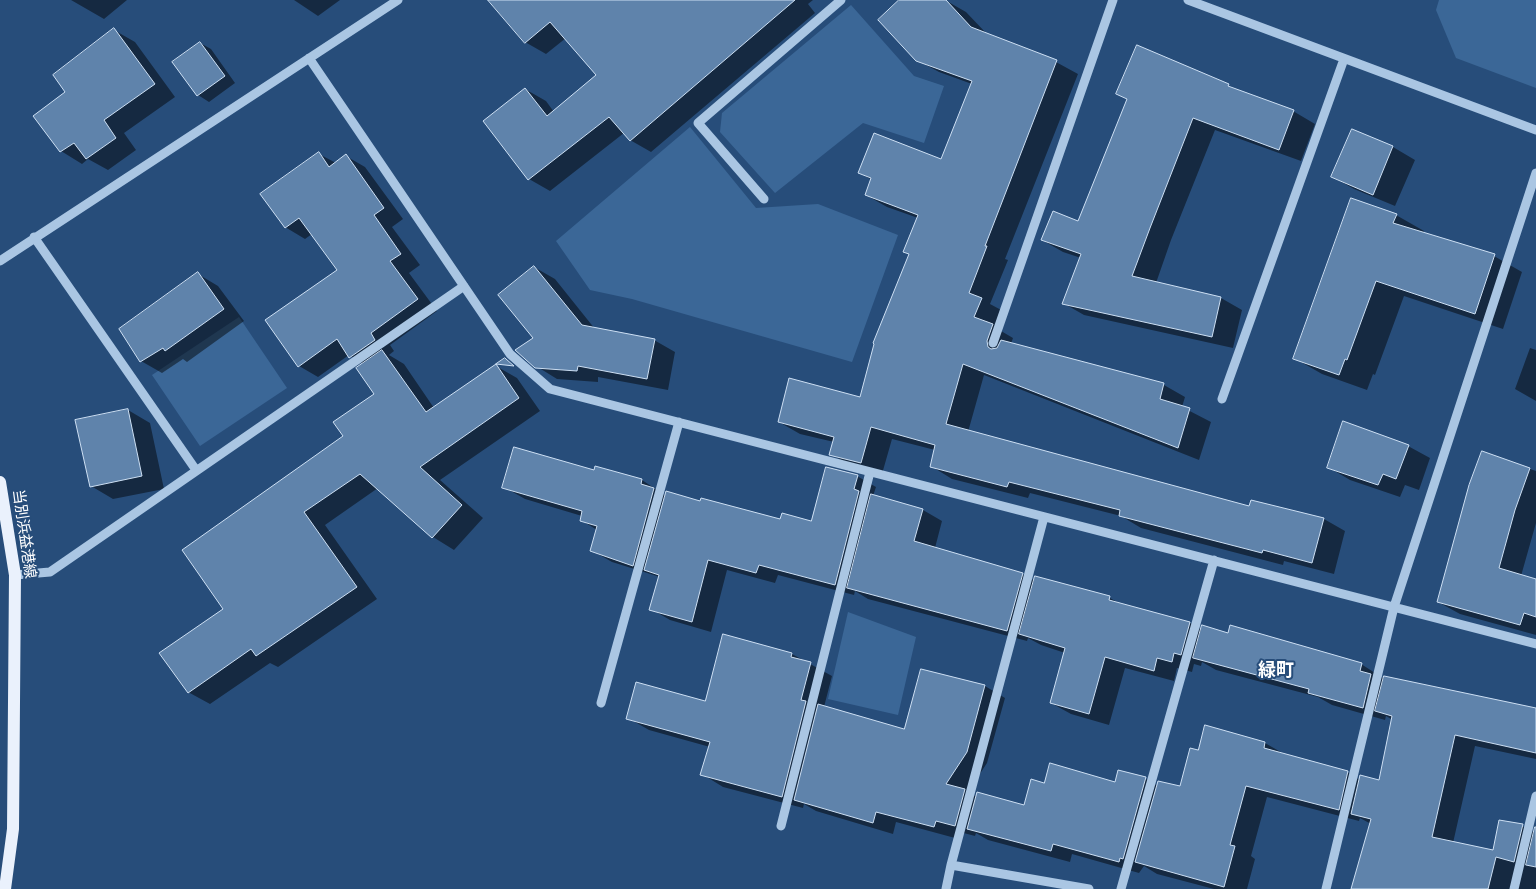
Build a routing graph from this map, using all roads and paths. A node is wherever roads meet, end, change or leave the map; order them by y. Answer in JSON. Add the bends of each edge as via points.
{"nodes":[{"id":1,"x":398,"y":0,"type":"edge"},
{"id":2,"x":841,"y":0,"type":"edge"},
{"id":3,"x":1113,"y":0,"type":"edge"},
{"id":4,"x":1188,"y":0,"type":"edge"},
{"id":5,"x":309,"y":58,"type":"junction"},
{"id":6,"x":1344,"y":59,"type":"junction"},
{"id":7,"x":1536,"y":130,"type":"edge"},
{"id":8,"x":1536,"y":173,"type":"edge"},
{"id":9,"x":764,"y":199,"type":"dead end"},
{"id":10,"x":34,"y":237,"type":"junction"},
{"id":11,"x":0,"y":261,"type":"edge"},
{"id":12,"x":464,"y":286,"type":"junction"},
{"id":13,"x":993,"y":343,"type":"dead end"},
{"id":14,"x":1222,"y":399,"type":"dead end"},
{"id":15,"x":679,"y":422,"type":"junction"},
{"id":16,"x":196,"y":470,"type":"junction"},
{"id":17,"x":870,"y":472,"type":"junction"},
{"id":18,"x":0,"y":482,"type":"edge"},
{"id":19,"x":1044,"y":517,"type":"junction"},
{"id":20,"x":1214,"y":560,"type":"junction"},
{"id":21,"x":15,"y":575,"type":"junction"},
{"id":22,"x":1394,"y":607,"type":"junction"},
{"id":23,"x":1536,"y":644,"type":"edge"},
{"id":24,"x":601,"y":703,"type":"dead end"},
{"id":25,"x":1536,"y":796,"type":"edge"},
{"id":26,"x":781,"y":826,"type":"dead end"},
{"id":27,"x":951,"y":864,"type":"junction"},
{"id":28,"x":5,"y":889,"type":"edge"},
{"id":29,"x":946,"y":889,"type":"edge"},
{"id":30,"x":1089,"y":889,"type":"edge"},
{"id":31,"x":1121,"y":889,"type":"edge"},
{"id":32,"x":1326,"y":889,"type":"edge"},
{"id":33,"x":1514,"y":889,"type":"edge"}],
"edges":[{"from":1,"to":5,"type":"street"},
{"from":2,"to":9,"type":"street","via":[[698,123]]},
{"from":3,"to":13,"type":"street"},
{"from":4,"to":6,"type":"street"},
{"from":5,"to":10,"type":"street"},
{"from":5,"to":12,"type":"street"},
{"from":6,"to":7,"type":"street"},
{"from":6,"to":14,"type":"street"},
{"from":8,"to":22,"type":"street"},
{"from":10,"to":11,"type":"street"},
{"from":10,"to":16,"type":"street"},
{"from":12,"to":15,"type":"street","via":[[510,354],[550,389]]},
{"from":12,"to":16,"type":"street"},
{"from":15,"to":17,"type":"street"},
{"from":15,"to":24,"type":"street"},
{"from":16,"to":21,"type":"street","via":[[50,572]]},
{"from":17,"to":19,"type":"street"},
{"from":17,"to":26,"type":"street"},
{"from":18,"to":21,"type":"main road","name":"当別浜益港線"},
{"from":19,"to":20,"type":"street"},
{"from":19,"to":27,"type":"street"},
{"from":20,"to":22,"type":"street"},
{"from":20,"to":31,"type":"street"},
{"from":21,"to":28,"type":"main road","name":"当別浜益港線","via":[[13,829]]},
{"from":22,"to":23,"type":"street"},
{"from":22,"to":32,"type":"street"},
{"from":25,"to":33,"type":"street"},
{"from":27,"to":29,"type":"street"},
{"from":27,"to":30,"type":"street"}]}
